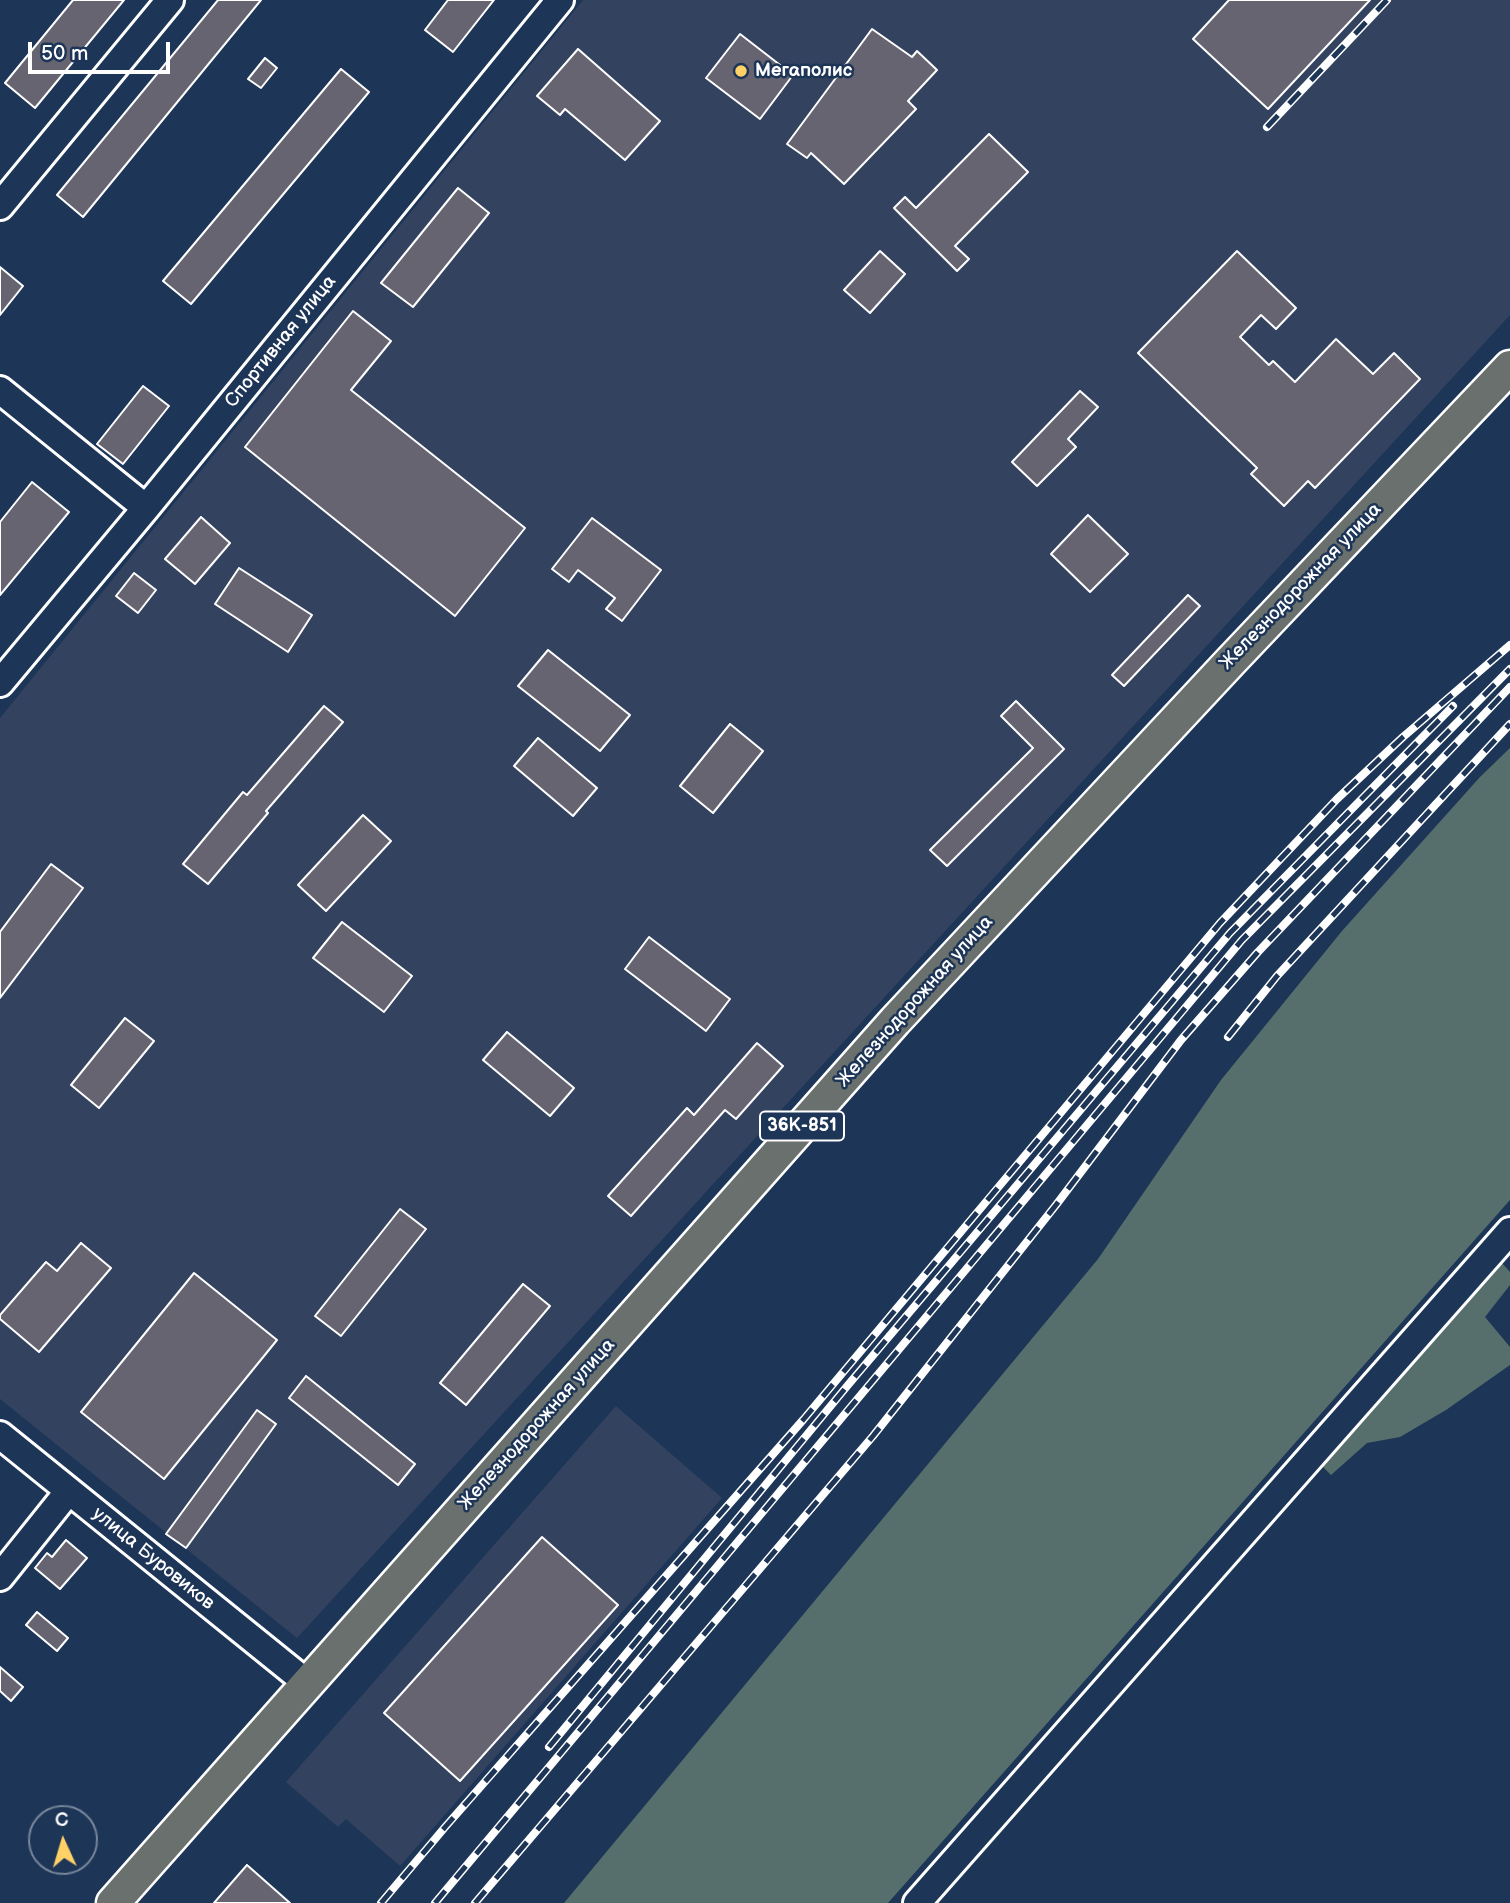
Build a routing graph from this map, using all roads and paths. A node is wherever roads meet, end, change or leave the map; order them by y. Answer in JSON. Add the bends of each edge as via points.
{"nodes":[{"id":1,"x":170,"y":0,"type":"edge"},
{"id":2,"x":560,"y":0,"type":"edge"},
{"id":3,"x":0,"y":206,"type":"edge"},
{"id":4,"x":1510,"y":367,"type":"edge"},
{"id":5,"x":0,"y":390,"type":"edge"},
{"id":6,"x":146,"y":508,"type":"junction"},
{"id":7,"x":0,"y":684,"type":"edge"},
{"id":8,"x":1510,"y":1231,"type":"edge"},
{"id":9,"x":0,"y":1435,"type":"edge"},
{"id":10,"x":68,"y":1492,"type":"junction"},
{"id":11,"x":0,"y":1577,"type":"edge"},
{"id":12,"x":307,"y":1683,"type":"junction"},
{"id":13,"x":113,"y":1903,"type":"edge"},
{"id":14,"x":917,"y":1903,"type":"edge"}],
"edges":[{"from":1,"to":3,"type":"street"},
{"from":2,"to":6,"type":"street","name":"Спортивная улица"},
{"from":4,"to":12,"type":"main road","name":"Железнодорожная улица","number":"36К-851","via":[[895,1021]]},
{"from":5,"to":6,"type":"street"},
{"from":6,"to":7,"type":"street","name":"Спортивная улица"},
{"from":8,"to":14,"type":"street"},
{"from":9,"to":10,"type":"street","name":"улица Буровиков"},
{"from":10,"to":11,"type":"street"},
{"from":10,"to":12,"type":"street","name":"улица Буровиков"},
{"from":12,"to":13,"type":"main road","name":"Железнодорожная улица","number":"36К-851"}]}
